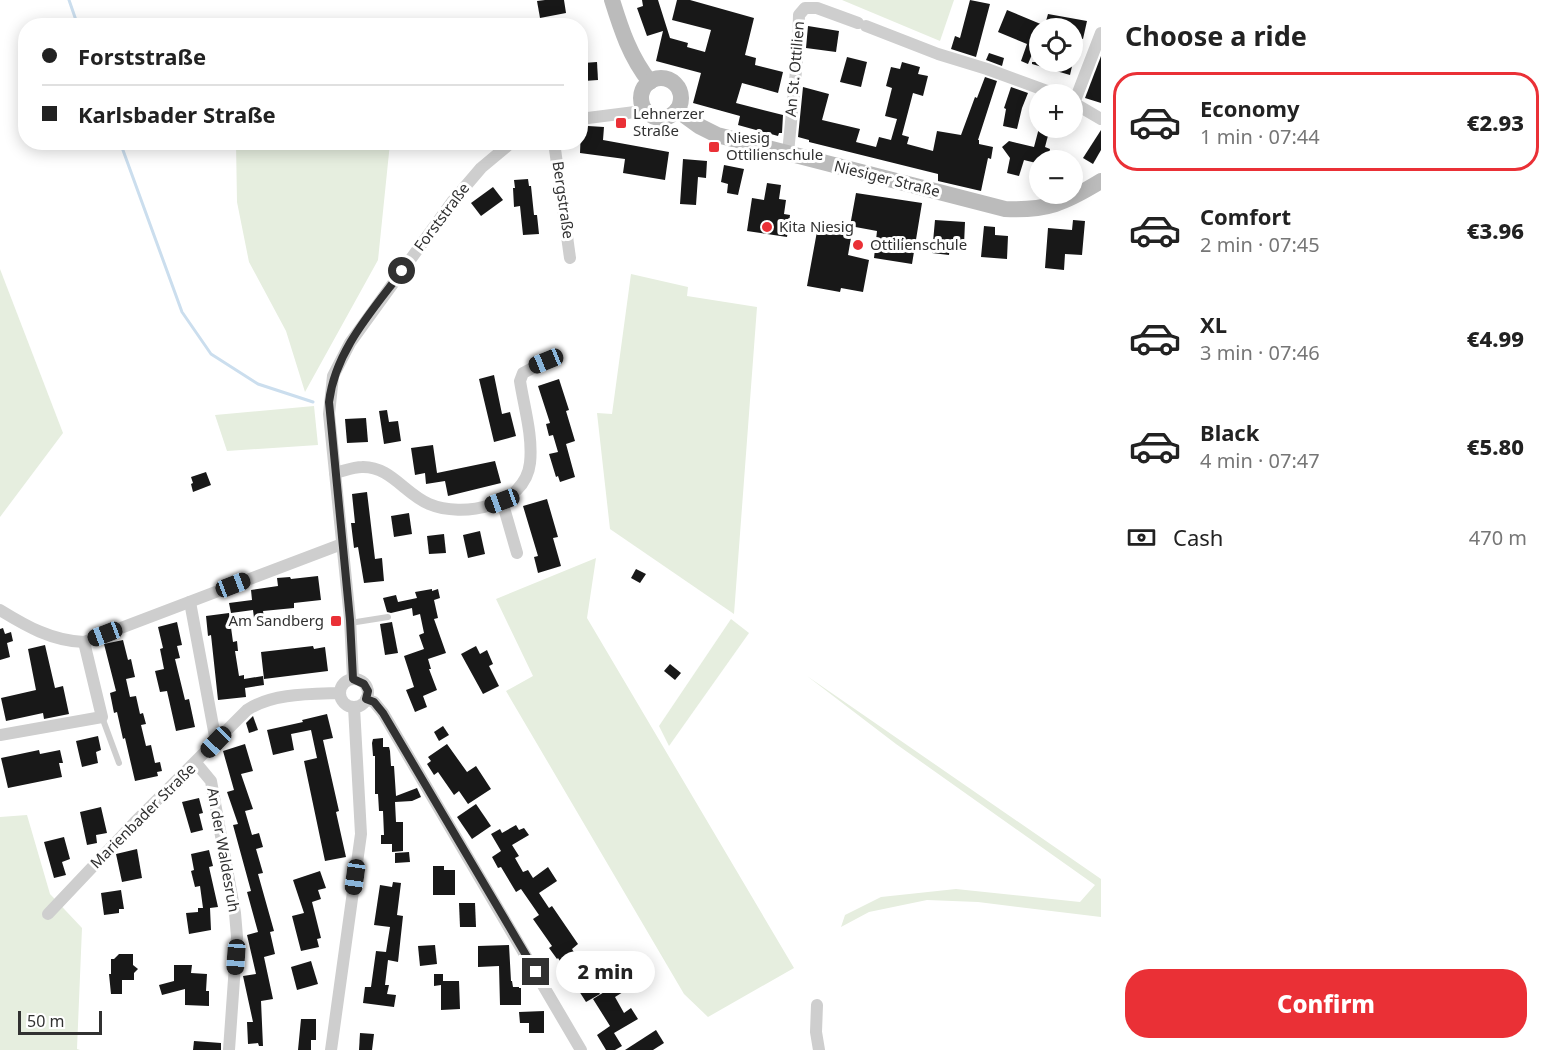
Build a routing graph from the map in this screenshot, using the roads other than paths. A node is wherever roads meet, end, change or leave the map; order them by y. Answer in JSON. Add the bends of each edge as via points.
{"nodes":[{"id":1,"x":612,"y":0,"type":"edge"},
{"id":2,"x":1101,"y":33,"type":"edge"},
{"id":3,"x":650,"y":82,"type":"junction"},
{"id":4,"x":1029,"y":84,"type":"edge"},
{"id":5,"x":1081,"y":84,"type":"edge"},
{"id":6,"x":645,"y":109,"type":"junction"},
{"id":7,"x":1083,"y":109,"type":"edge"},
{"id":8,"x":677,"y":110,"type":"junction"},
{"id":9,"x":588,"y":118,"type":"edge"},
{"id":10,"x":1101,"y":119,"type":"edge"},
{"id":11,"x":502,"y":150,"type":"edge"},
{"id":12,"x":555,"y":150,"type":"edge"},
{"id":13,"x":788,"y":153,"type":"junction"},
{"id":14,"x":1101,"y":182,"type":"edge"},
{"id":15,"x":570,"y":258,"type":"dead end"},
{"id":16,"x":546,"y":361,"type":"dead end"},
{"id":17,"x":335,"y":473,"type":"junction"},
{"id":18,"x":502,"y":501,"type":"junction"},
{"id":19,"x":342,"y":544,"type":"junction"},
{"id":20,"x":518,"y":553,"type":"dead end"},
{"id":21,"x":190,"y":602,"type":"junction"},
{"id":22,"x":0,"y":610,"type":"edge"},
{"id":23,"x":388,"y":617,"type":"dead end"},
{"id":24,"x":350,"y":623,"type":"junction"},
{"id":25,"x":84,"y":642,"type":"junction"},
{"id":26,"x":353,"y":679,"type":"junction"},
{"id":27,"x":340,"y":693,"type":"junction"},
{"id":28,"x":366,"y":699,"type":"junction"},
{"id":29,"x":354,"y":707,"type":"junction"},
{"id":30,"x":102,"y":717,"type":"junction"},
{"id":31,"x":0,"y":735,"type":"edge"},
{"id":32,"x":216,"y":742,"type":"junction"},
{"id":33,"x":118,"y":763,"type":"dead end"},
{"id":34,"x":196,"y":763,"type":"junction"},
{"id":35,"x":48,"y":914,"type":"dead end"},
{"id":36,"x":817,"y":1005,"type":"dead end"},
{"id":37,"x":229,"y":1050,"type":"edge"},
{"id":38,"x":332,"y":1050,"type":"edge"},
{"id":39,"x":581,"y":1050,"type":"edge"},
{"id":40,"x":819,"y":1050,"type":"edge"}],
"edges":[{"from":1,"to":3,"type":"main road","via":[[636,63]]},
{"from":2,"to":5,"type":"street"},
{"from":3,"to":6,"type":"main road","via":[[642,97]]},
{"from":3,"to":8,"type":"main road","via":[[662,78],[673,82],[681,99]]},
{"from":4,"to":13,"type":"street","name":"An St. Ottilien","via":[[816,8],[805,8],[799,15]]},
{"from":6,"to":8,"type":"main road","via":[[660,117]]},
{"from":6,"to":9,"type":"street"},
{"from":7,"to":10,"type":"street"},
{"from":8,"to":13,"type":"main road","name":"Niesiger Straße","via":[[717,135]]},
{"from":11,"to":17,"type":"street","name":"Forststraße","via":[[452,202],[338,364],[329,402]]},
{"from":12,"to":15,"type":"street","name":"Bergstraße"},
{"from":13,"to":14,"type":"main road","name":"Niesiger Straße","via":[[1005,209],[1049,207]]},
{"from":16,"to":18,"type":"street","via":[[523,373],[520,381],[530,463],[519,487]]},
{"from":17,"to":18,"type":"street","via":[[373,468],[389,475],[427,504],[444,509],[477,509]]},
{"from":17,"to":19,"type":"street","name":"Forststraße"},
{"from":18,"to":20,"type":"street"},
{"from":19,"to":21,"type":"street"},
{"from":19,"to":24,"type":"street","name":"Forststraße"},
{"from":21,"to":25,"type":"street"},
{"from":21,"to":32,"type":"street"},
{"from":22,"to":25,"type":"street","via":[[36,631]]},
{"from":23,"to":24,"type":"lane"},
{"from":24,"to":26,"type":"street","name":"Forststraße"},
{"from":25,"to":30,"type":"street"},
{"from":26,"to":27,"type":"street","via":[[344,684]]},
{"from":26,"to":28,"type":"street","via":[[364,684],[368,691]]},
{"from":27,"to":29,"type":"street","via":[[344,703]]},
{"from":27,"to":32,"type":"street","name":"Marienbader Straße","via":[[259,704],[247,710]]},
{"from":28,"to":29,"type":"street"},
{"from":28,"to":39,"type":"street","via":[[383,713]]},
{"from":29,"to":38,"type":"street","via":[[361,834]]},
{"from":30,"to":31,"type":"street"},
{"from":30,"to":33,"type":"lane"},
{"from":32,"to":34,"type":"street","name":"Marienbader Straße"},
{"from":34,"to":35,"type":"street","name":"Marienbader Straße"},
{"from":34,"to":37,"type":"street","name":"An der Waldesruh","via":[[211,781],[235,913],[237,938]]},
{"from":36,"to":40,"type":"street"}]}
